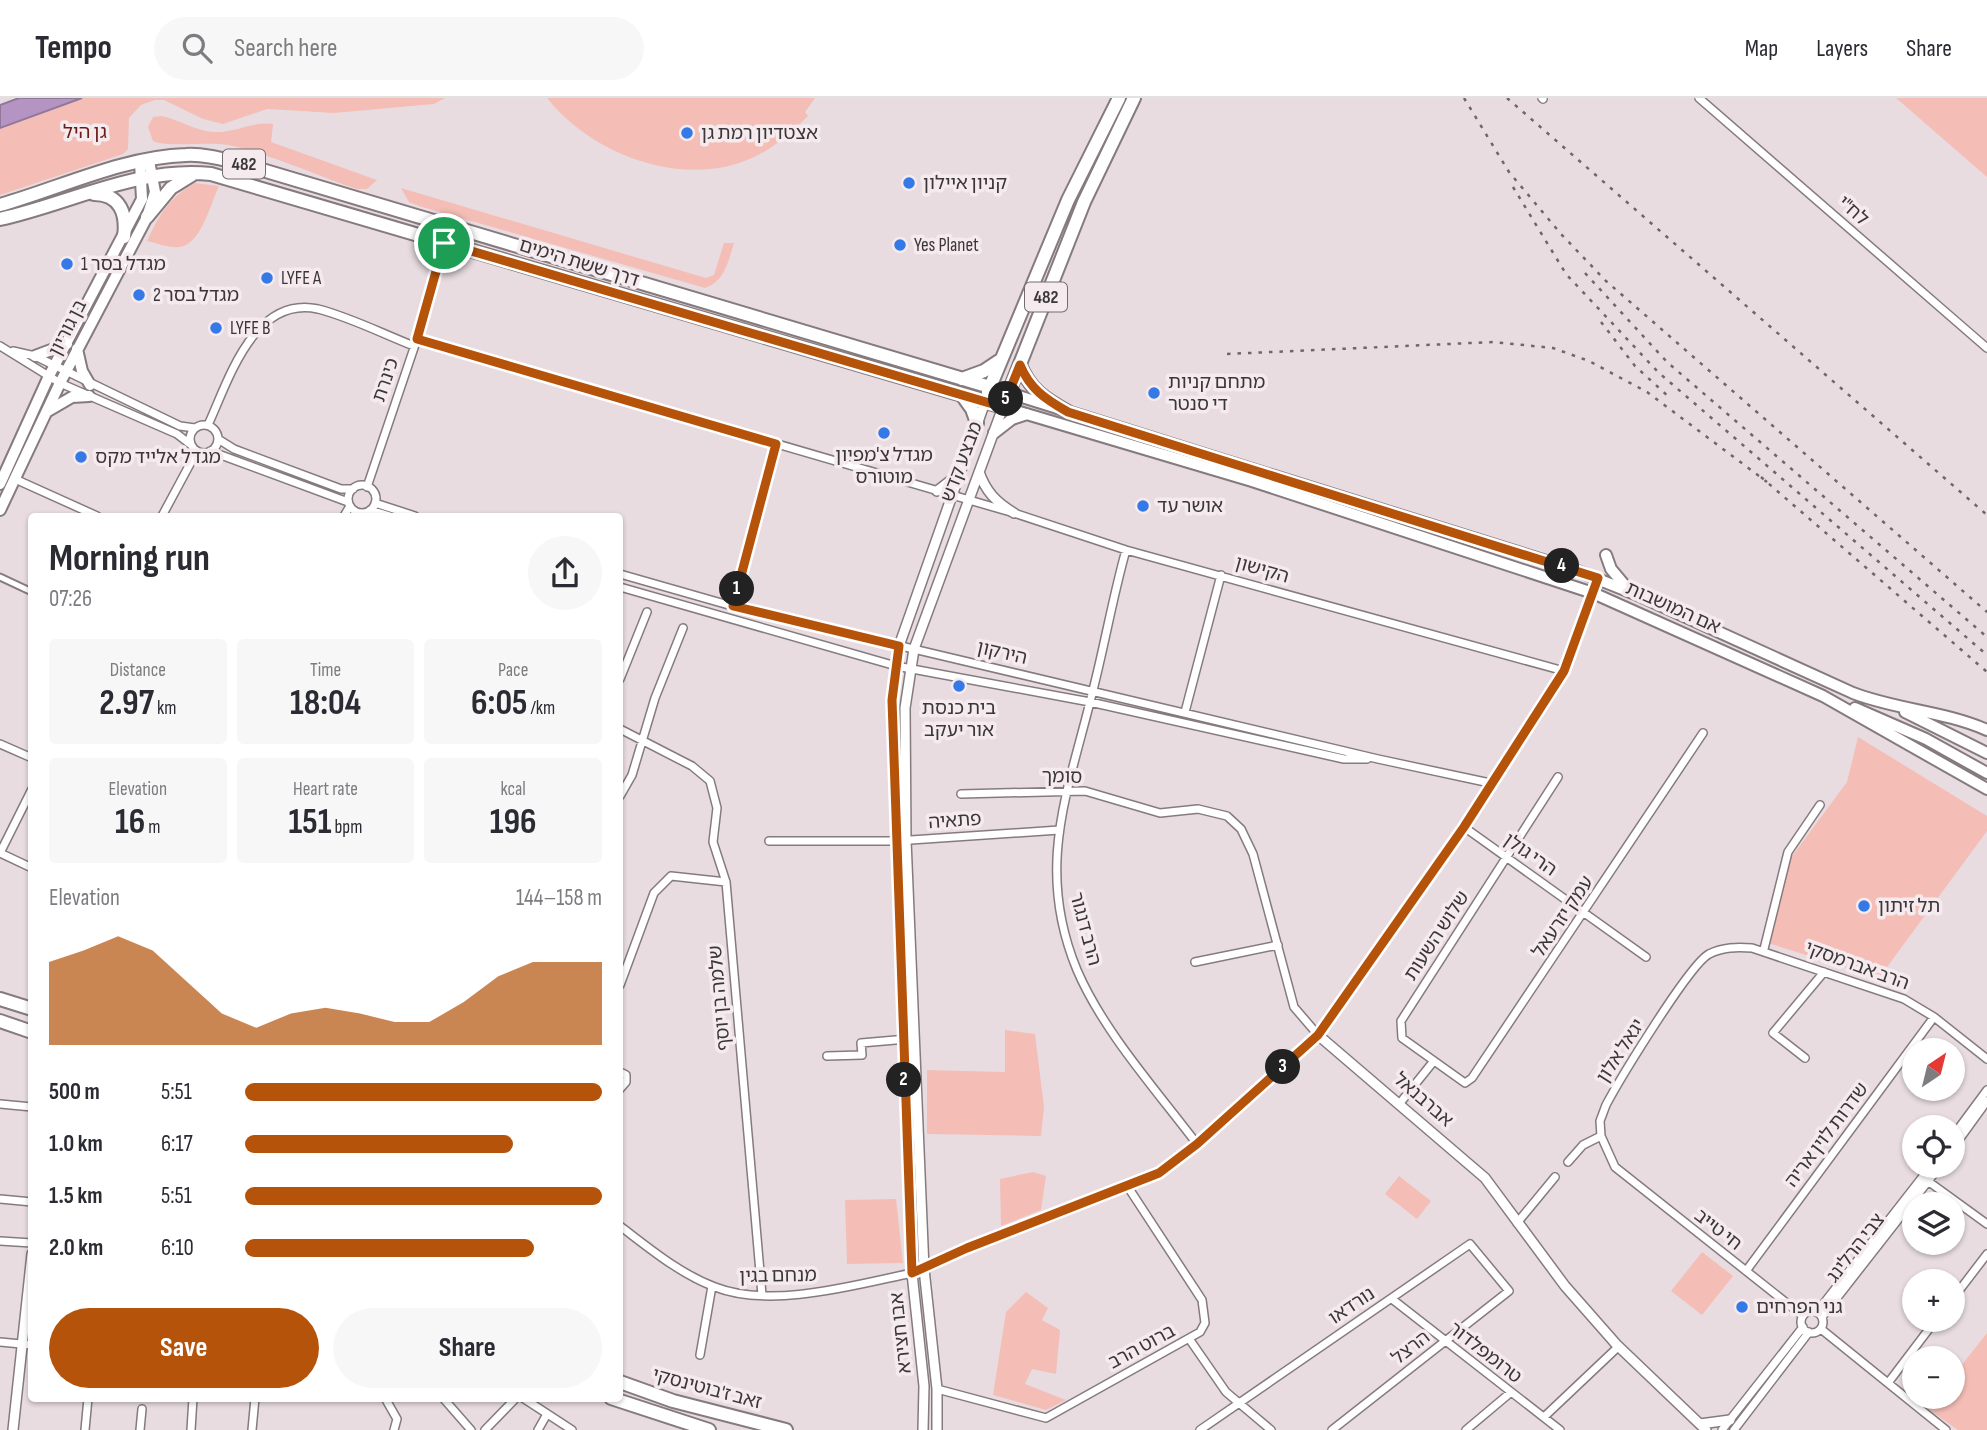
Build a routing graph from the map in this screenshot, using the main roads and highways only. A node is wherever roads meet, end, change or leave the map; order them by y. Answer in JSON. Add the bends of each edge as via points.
{"nodes":[{"id":1,"x":1125,"y":100,"type":"edge"},
{"id":2,"x":144,"y":162,"type":"junction"},
{"id":3,"x":196,"y":172,"type":"junction"},
{"id":4,"x":147,"y":177,"type":"junction"},
{"id":5,"x":90,"y":194,"type":"junction"},
{"id":6,"x":0,"y":205,"type":"edge"},
{"id":7,"x":147,"y":217,"type":"junction"},
{"id":8,"x":0,"y":219,"type":"edge"},
{"id":9,"x":124,"y":237,"type":"junction"},
{"id":10,"x":72,"y":346,"type":"junction"},
{"id":11,"x":35,"y":356,"type":"road end"},
{"id":12,"x":1000,"y":360,"type":"junction"},
{"id":13,"x":1020,"y":365,"type":"junction"},
{"id":14,"x":57,"y":375,"type":"junction"},
{"id":15,"x":962,"y":379,"type":"junction"},
{"id":16,"x":990,"y":387,"type":"junction"},
{"id":17,"x":1009,"y":393,"type":"junction"},
{"id":18,"x":961,"y":394,"type":"junction"},
{"id":19,"x":985,"y":402,"type":"junction"},
{"id":20,"x":1003,"y":407,"type":"junction"},
{"id":21,"x":1068,"y":412,"type":"junction"},
{"id":22,"x":46,"y":413,"type":"junction"},
{"id":23,"x":1028,"y":414,"type":"junction"},
{"id":24,"x":977,"y":423,"type":"road end"},
{"id":25,"x":994,"y":433,"type":"road end"},
{"id":26,"x":0,"y":484,"type":"edge"},
{"id":27,"x":0,"y":510,"type":"edge"},
{"id":28,"x":1606,"y":555,"type":"dead end"},
{"id":29,"x":1635,"y":594,"type":"junction"},
{"id":30,"x":1823,"y":696,"type":"junction"},
{"id":31,"x":1887,"y":704,"type":"junction"},
{"id":32,"x":1987,"y":730,"type":"edge"},
{"id":33,"x":1987,"y":753,"type":"edge"},
{"id":34,"x":1987,"y":773,"type":"edge"},
{"id":35,"x":1987,"y":789,"type":"edge"},
{"id":36,"x":0,"y":999,"type":"edge"},
{"id":37,"x":28,"y":1008,"type":"edge"},
{"id":38,"x":5,"y":1023,"type":"edge"},
{"id":39,"x":28,"y":1031,"type":"edge"},
{"id":40,"x":28,"y":1038,"type":"edge"},
{"id":41,"x":623,"y":1383,"type":"edge"},
{"id":42,"x":621,"y":1402,"type":"edge"},
{"id":43,"x":709,"y":1430,"type":"edge"},
{"id":44,"x":786,"y":1430,"type":"edge"}],
"edges":[{"from":1,"to":12,"type":"main road","name":"מבצע קדש","number":"482","via":[[1068,201]]},
{"from":1,"to":13,"type":"main road","name":"מבצע קדש","number":"482"},
{"from":2,"to":4,"type":"main road","name":"בן גוריון"},
{"from":2,"to":6,"type":"main road","number":"482"},
{"from":2,"to":15,"type":"main road","name":"דרך ששת הימים","number":"482","via":[[195,155],[239,163]]},
{"from":3,"to":4,"type":"main road","name":"דרך ששת הימים","number":"482"},
{"from":3,"to":7,"type":"main road","via":[[171,188]]},
{"from":3,"to":18,"type":"main road","name":"דרך ששת הימים","number":"482"},
{"from":4,"to":5,"type":"main road","number":"482"},
{"from":4,"to":7,"type":"main road","name":"בן גוריון","via":[[154,200]]},
{"from":4,"to":9,"type":"main road","name":"בן גוריון"},
{"from":5,"to":8,"type":"main road","number":"482"},
{"from":5,"to":9,"type":"main road","via":[[107,196],[120,205]]},
{"from":7,"to":10,"type":"main road","name":"בן גוריון"},
{"from":9,"to":10,"type":"main road","name":"בן גוריון"},
{"from":10,"to":11,"type":"main road"},
{"from":10,"to":14,"type":"main road","name":"בן גוריון"},
{"from":10,"to":22,"type":"main road","via":[[89,391]]},
{"from":12,"to":15,"type":"main road"},
{"from":12,"to":16,"type":"main road","name":"מבצע קדש","number":"482"},
{"from":13,"to":17,"type":"main road","name":"מבצע קדש","number":"482"},
{"from":13,"to":21,"type":"main road","via":[[1038,394]]},
{"from":14,"to":22,"type":"main road","name":"בן גוריון"},
{"from":14,"to":26,"type":"main road","name":"בן גוריון"},
{"from":15,"to":16,"type":"main road","name":"דרך ששת הימים","number":"482"},
{"from":16,"to":17,"type":"main road","name":"אם המושבות"},
{"from":16,"to":19,"type":"main road","name":"מבצע קדש","number":"482"},
{"from":17,"to":20,"type":"main road","name":"מבצע קדש","number":"482"},
{"from":17,"to":21,"type":"main road","name":"אם המושבות"},
{"from":18,"to":19,"type":"main road","name":"דרך ששת הימים","number":"482"},
{"from":18,"to":24,"type":"main road"},
{"from":19,"to":20,"type":"main road","name":"דרך ששת הימים","number":"482"},
{"from":20,"to":23,"type":"main road","name":"אם המושבות"},
{"from":21,"to":29,"type":"main road","name":"אם המושבות","via":[[1598,578]]},
{"from":22,"to":27,"type":"main road","name":"בן גוריון"},
{"from":23,"to":25,"type":"main road"},
{"from":23,"to":30,"type":"main road","name":"אם המושבות","via":[[1252,481],[1593,593]]},
{"from":28,"to":29,"type":"main road","via":[[1615,576]]},
{"from":29,"to":31,"type":"main road","name":"אם המושבות","via":[[1853,694]]},
{"from":30,"to":34,"type":"main road","via":[[1905,728]]},
{"from":30,"to":35,"type":"main road","name":"אם המושבות"},
{"from":31,"to":32,"type":"main road","name":"אם המושבות","via":[[1948,715]]},
{"from":31,"to":33,"type":"main road"},
{"from":36,"to":37,"type":"main road"},
{"from":38,"to":39,"type":"main road"},
{"from":38,"to":40,"type":"main road"},
{"from":41,"to":44,"type":"main road","name":"זאב ז'בוטינסקי"},
{"from":42,"to":43,"type":"main road","name":"זאב ז'בוטינסקי"}]}
